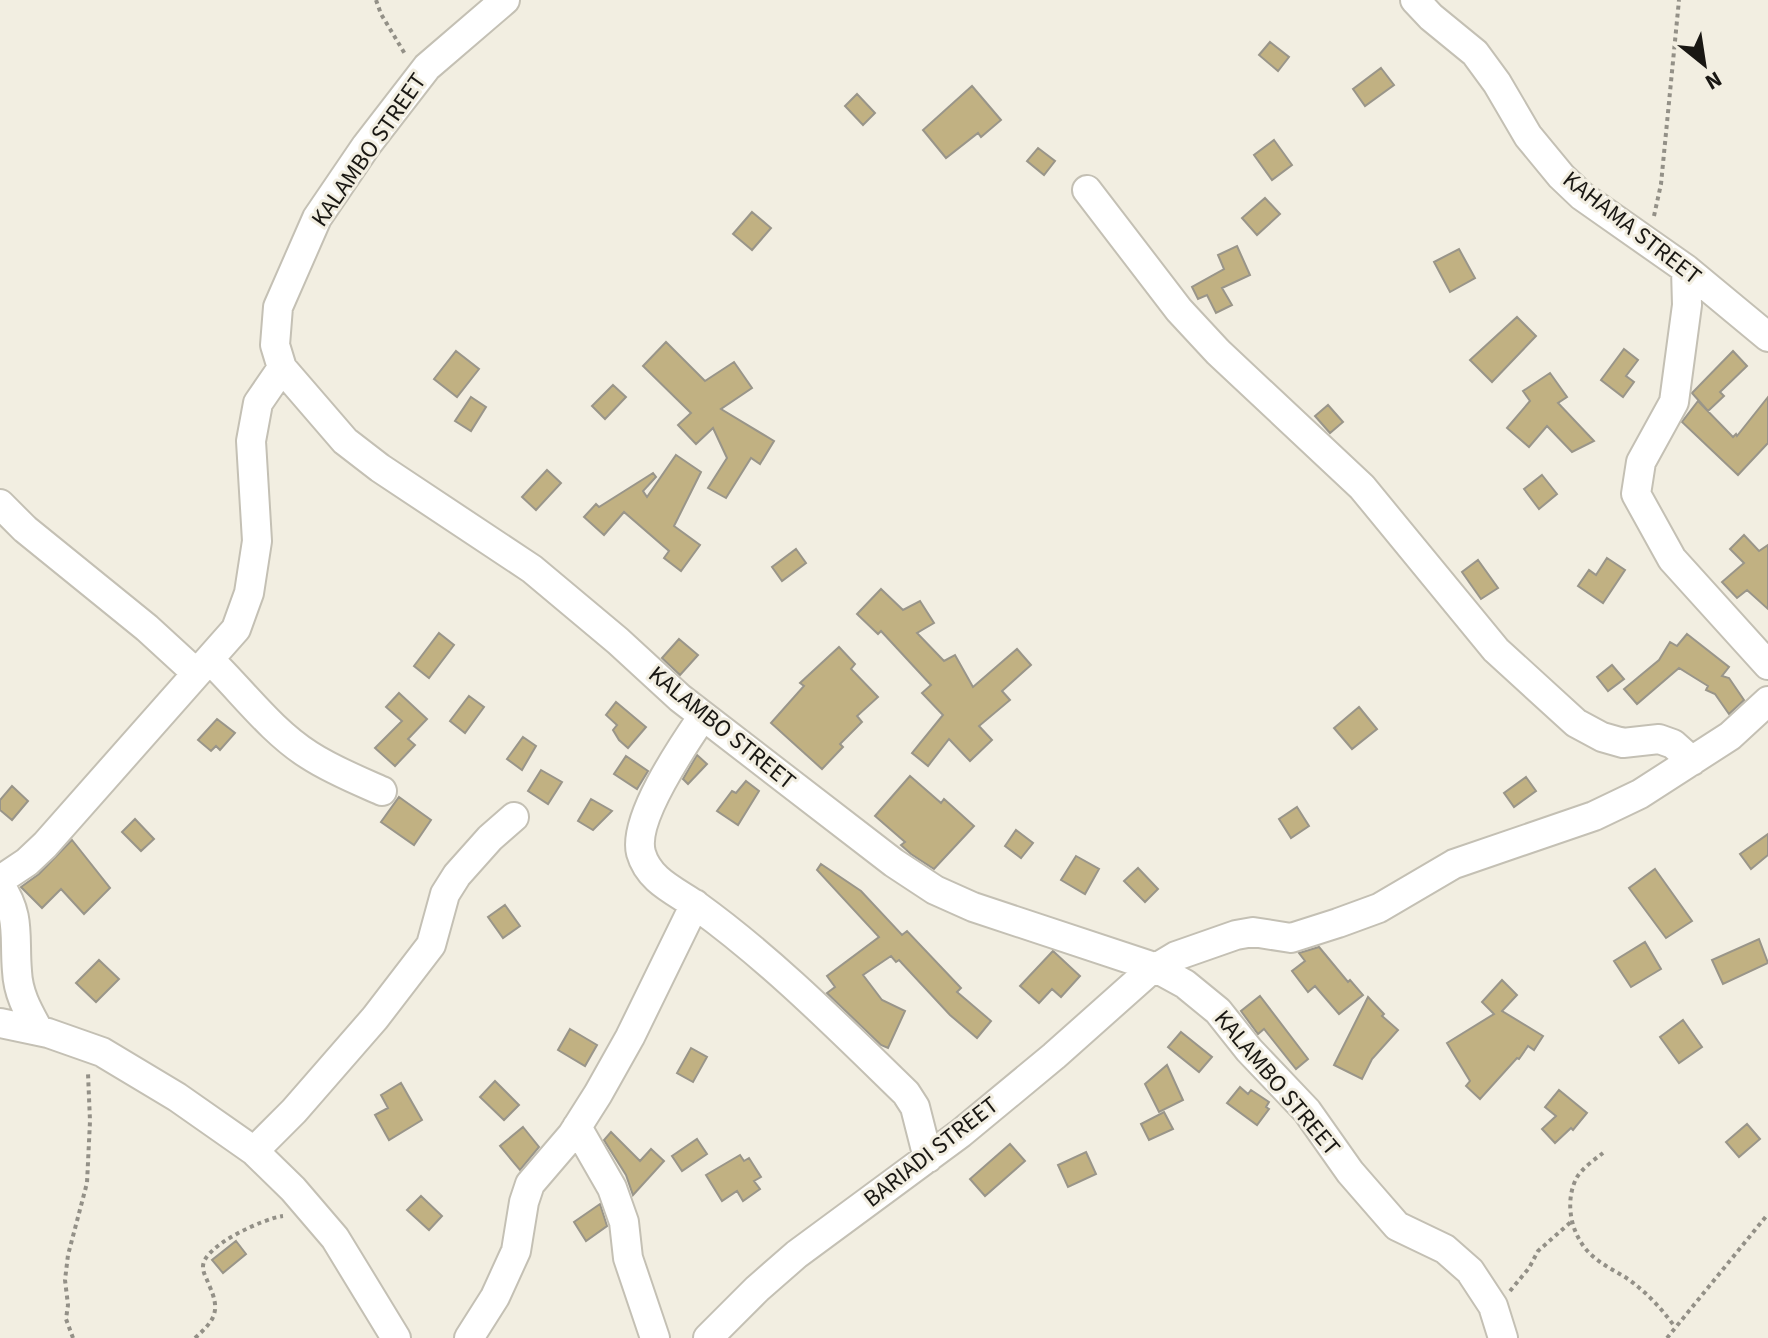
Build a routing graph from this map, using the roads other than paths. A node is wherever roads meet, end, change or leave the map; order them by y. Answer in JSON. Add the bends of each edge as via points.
{"nodes":[{"id":1,"x":505,"y":0,"type":"edge"},
{"id":2,"x":1421,"y":4,"type":"edge"},
{"id":3,"x":1087,"y":190,"type":"dead end"},
{"id":4,"x":1686,"y":269,"type":"junction"},
{"id":5,"x":1768,"y":337,"type":"edge"},
{"id":6,"x":282,"y":368,"type":"junction"},
{"id":7,"x":0,"y":504,"type":"edge"},
{"id":8,"x":1768,"y":665,"type":"edge"},
{"id":9,"x":203,"y":666,"type":"junction"},
{"id":10,"x":1768,"y":701,"type":"edge"},
{"id":11,"x":703,"y":716,"type":"junction"},
{"id":12,"x":1692,"y":761,"type":"junction"},
{"id":13,"x":382,"y":791,"type":"dead end"},
{"id":14,"x":514,"y":817,"type":"dead end"},
{"id":15,"x":0,"y":882,"type":"edge"},
{"id":16,"x":695,"y":904,"type":"junction"},
{"id":17,"x":1155,"y":968,"type":"junction"},
{"id":18,"x":0,"y":1023,"type":"edge"},
{"id":19,"x":39,"y":1031,"type":"junction"},
{"id":20,"x":577,"y":1127,"type":"junction"},
{"id":21,"x":254,"y":1151,"type":"junction"},
{"id":22,"x":928,"y":1158,"type":"junction"},
{"id":23,"x":489,"y":1307,"type":"junction"},
{"id":24,"x":396,"y":1338,"type":"edge"},
{"id":25,"x":469,"y":1338,"type":"edge"},
{"id":26,"x":496,"y":1338,"type":"edge"},
{"id":27,"x":655,"y":1338,"type":"edge"},
{"id":28,"x":708,"y":1338,"type":"edge"},
{"id":29,"x":1503,"y":1338,"type":"edge"}],
"edges":[{"from":1,"to":6,"type":"street","name":"KALAMBO STREET","via":[[420,75],[317,218],[278,307],[275,345]]},
{"from":2,"to":4,"type":"street","name":"KAHAMA STREET","via":[[1475,53],[1528,136],[1561,176]]},
{"from":3,"to":12,"type":"street","via":[[1179,310],[1362,487],[1496,650],[1576,723],[1623,743],[1659,739]]},
{"from":4,"to":5,"type":"street","name":"KAHAMA STREET"},
{"from":4,"to":8,"type":"street","via":[[1687,305],[1674,402],[1641,462],[1636,494],[1672,559]]},
{"from":6,"to":9,"type":"street","via":[[258,403],[251,441],[257,541],[249,593],[236,629]]},
{"from":6,"to":11,"type":"street","name":"KALAMBO STREET","via":[[345,441],[532,569]]},
{"from":7,"to":9,"type":"street","via":[[147,628]]},
{"from":9,"to":13,"type":"street","via":[[307,754]]},
{"from":9,"to":15,"type":"street","via":[[45,845]]},
{"from":10,"to":12,"type":"street","name":"BARIADI STREET"},
{"from":11,"to":16,"type":"street","via":[[654,797],[640,851],[662,884]]},
{"from":11,"to":17,"type":"street","name":"KALAMBO STREET","via":[[935,890]]},
{"from":12,"to":17,"type":"street","name":"BARIADI STREET","via":[[1594,816],[1454,864],[1363,915],[1291,938],[1236,935]]},
{"from":14,"to":21,"type":"street","via":[[457,875],[445,894],[431,945],[375,1018]]},
{"from":15,"to":19,"type":"street","via":[[15,919],[20,992]]},
{"from":16,"to":20,"type":"street","via":[[630,1037]]},
{"from":16,"to":22,"type":"street","via":[[747,944],[906,1093],[915,1107]]},
{"from":17,"to":22,"type":"street","name":"BARIADI STREET"},
{"from":17,"to":29,"type":"street","name":"KALAMBO STREET","via":[[1218,1011],[1307,1111],[1397,1226],[1460,1260],[1493,1306]]},
{"from":18,"to":19,"type":"street"},
{"from":19,"to":21,"type":"street","via":[[102,1052]]},
{"from":20,"to":23,"type":"street","via":[[530,1184],[516,1251]]},
{"from":20,"to":27,"type":"street","via":[[612,1188]]},
{"from":21,"to":24,"type":"street","via":[[335,1238]]},
{"from":22,"to":28,"type":"street","name":"BARIADI STREET","via":[[797,1254]]},
{"from":23,"to":25,"type":"street"},
{"from":23,"to":26,"type":"street"}]}
